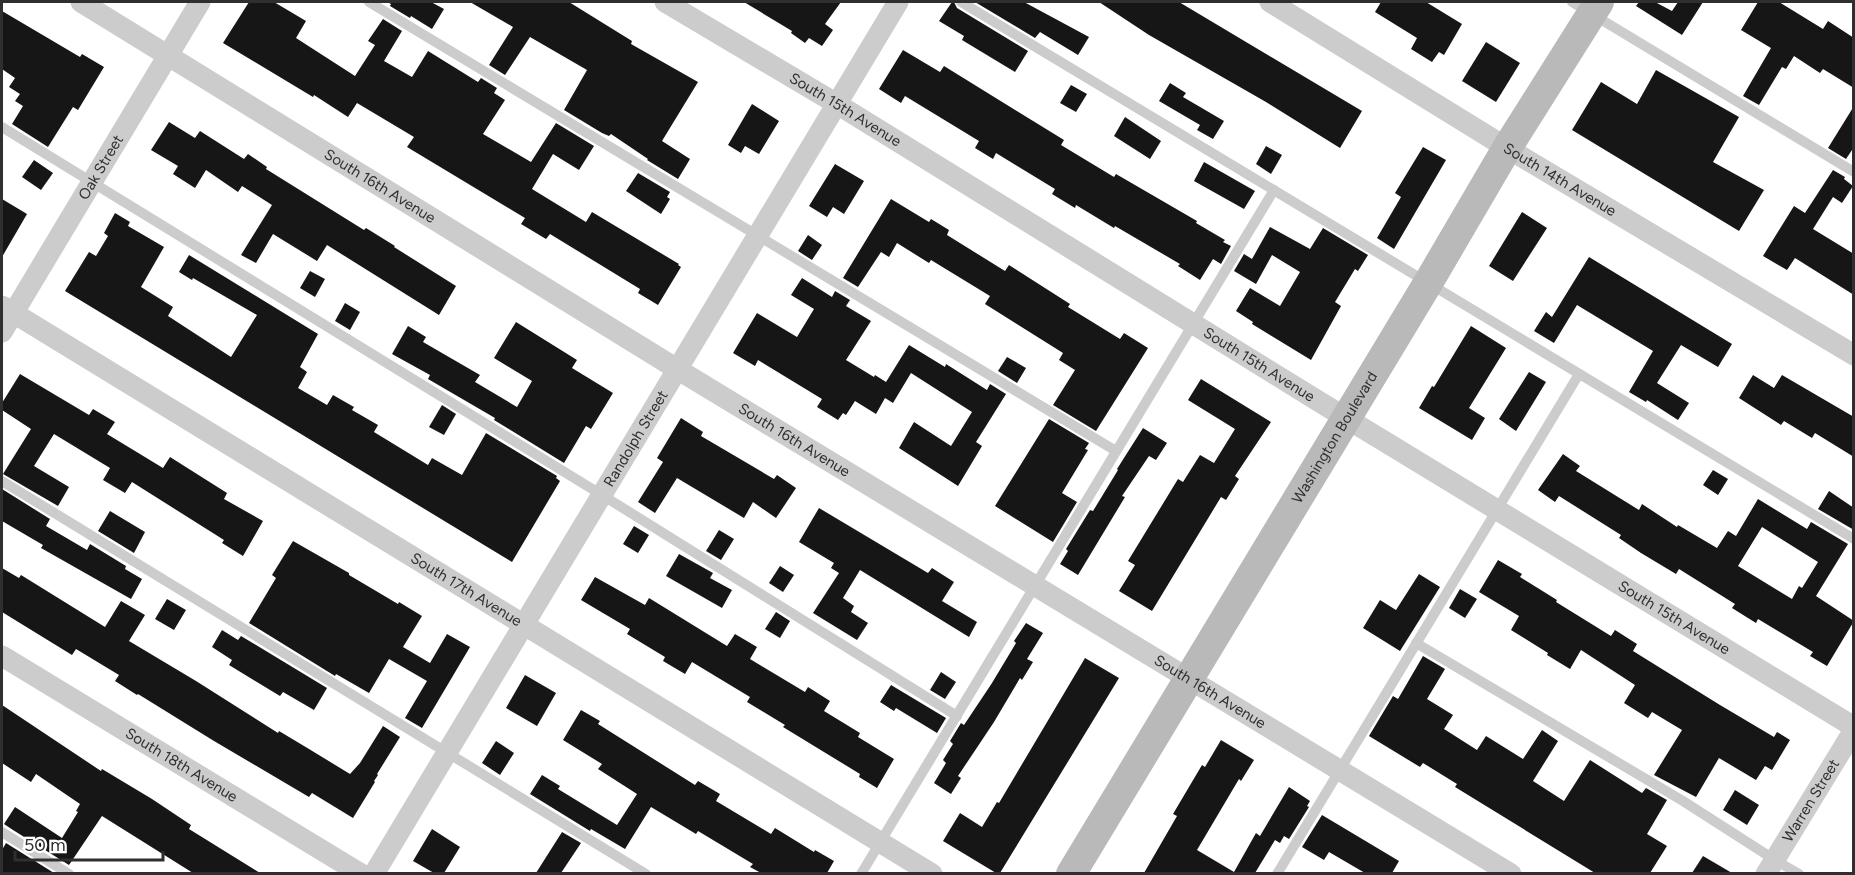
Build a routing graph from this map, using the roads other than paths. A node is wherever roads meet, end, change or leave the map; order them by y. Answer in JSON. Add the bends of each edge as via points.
{"nodes":[{"id":1,"x":81,"y":2,"type":"edge"},
{"id":2,"x":200,"y":2,"type":"edge"},
{"id":3,"x":369,"y":2,"type":"edge"},
{"id":4,"x":665,"y":2,"type":"edge"},
{"id":5,"x":898,"y":2,"type":"edge"},
{"id":6,"x":961,"y":2,"type":"edge"},
{"id":7,"x":1270,"y":2,"type":"edge"},
{"id":8,"x":1588,"y":5,"type":"edge"},
{"id":9,"x":168,"y":54,"type":"junction"},
{"id":10,"x":837,"y":104,"type":"junction"},
{"id":11,"x":2,"y":127,"type":"edge"},
{"id":12,"x":1507,"y":147,"type":"junction"},
{"id":13,"x":1854,"y":172,"type":"edge"},
{"id":14,"x":91,"y":182,"type":"junction"},
{"id":15,"x":1274,"y":190,"type":"junction"},
{"id":16,"x":757,"y":236,"type":"junction"},
{"id":17,"x":1428,"y":283,"type":"junction"},
{"id":18,"x":7,"y":309,"type":"edge"},
{"id":19,"x":1193,"y":324,"type":"junction"},
{"id":20,"x":2,"y":332,"type":"edge"},
{"id":21,"x":1854,"y":355,"type":"edge"},
{"id":22,"x":677,"y":369,"type":"junction"},
{"id":23,"x":1579,"y":374,"type":"junction"},
{"id":24,"x":1346,"y":419,"type":"junction"},
{"id":25,"x":1116,"y":451,"type":"junction"},
{"id":26,"x":2,"y":481,"type":"edge"},
{"id":27,"x":602,"y":495,"type":"junction"},
{"id":28,"x":1497,"y":510,"type":"junction"},
{"id":29,"x":1854,"y":539,"type":"edge"},
{"id":30,"x":1035,"y":585,"type":"junction"},
{"id":31,"x":524,"y":625,"type":"junction"},
{"id":32,"x":1416,"y":643,"type":"junction"},
{"id":33,"x":2,"y":656,"type":"edge"},
{"id":34,"x":1189,"y":679,"type":"junction"},
{"id":35,"x":957,"y":716,"type":"junction"},
{"id":36,"x":1854,"y":728,"type":"edge"},
{"id":37,"x":447,"y":753,"type":"junction"},
{"id":38,"x":1340,"y":770,"type":"junction"},
{"id":39,"x":2,"y":832,"type":"edge"},
{"id":40,"x":880,"y":842,"type":"junction"},
{"id":41,"x":1771,"y":867,"type":"edge"},
{"id":42,"x":69,"y":873,"type":"edge"},
{"id":43,"x":361,"y":873,"type":"edge"},
{"id":44,"x":374,"y":873,"type":"edge"},
{"id":45,"x":646,"y":873,"type":"edge"},
{"id":46,"x":861,"y":873,"type":"edge"},
{"id":47,"x":932,"y":873,"type":"edge"},
{"id":48,"x":1071,"y":873,"type":"edge"},
{"id":49,"x":1277,"y":873,"type":"edge"},
{"id":50,"x":1511,"y":873,"type":"edge"},
{"id":51,"x":1799,"y":873,"type":"edge"}],
"edges":[{"from":1,"to":9,"type":"street","name":"South 16th Avenue"},
{"from":2,"to":9,"type":"street","name":"Oak Street"},
{"from":3,"to":16,"type":"lane"},
{"from":4,"to":10,"type":"street","name":"South 15th Avenue"},
{"from":5,"to":10,"type":"street","name":"Randolph Street"},
{"from":6,"to":15,"type":"lane"},
{"from":7,"to":12,"type":"street","name":"South 14th Avenue"},
{"from":8,"to":12,"type":"street","name":"Washington Boulevard"},
{"from":8,"to":13,"type":"lane"},
{"from":9,"to":14,"type":"street","name":"Oak Street"},
{"from":9,"to":22,"type":"street","name":"South 16th Avenue"},
{"from":10,"to":16,"type":"street","name":"Randolph Street"},
{"from":10,"to":19,"type":"street","name":"South 15th Avenue"},
{"from":11,"to":14,"type":"lane"},
{"from":12,"to":17,"type":"street","name":"Washington Boulevard"},
{"from":12,"to":21,"type":"street","name":"South 14th Avenue"},
{"from":14,"to":18,"type":"street","name":"Oak Street"},
{"from":14,"to":27,"type":"lane"},
{"from":15,"to":17,"type":"lane"},
{"from":15,"to":19,"type":"lane"},
{"from":16,"to":22,"type":"street","name":"Randolph Street"},
{"from":16,"to":25,"type":"lane"},
{"from":17,"to":23,"type":"lane"},
{"from":17,"to":24,"type":"street","name":"Washington Boulevard"},
{"from":18,"to":20,"type":"street","name":"Oak Street"},
{"from":18,"to":31,"type":"street","name":"South 17th Avenue"},
{"from":19,"to":24,"type":"street","name":"South 15th Avenue"},
{"from":19,"to":25,"type":"lane"},
{"from":22,"to":27,"type":"street","name":"Randolph Street"},
{"from":22,"to":30,"type":"street","name":"South 16th Avenue"},
{"from":23,"to":28,"type":"lane"},
{"from":23,"to":29,"type":"lane"},
{"from":24,"to":28,"type":"street","name":"South 15th Avenue"},
{"from":24,"to":34,"type":"street","name":"Washington Boulevard"},
{"from":25,"to":30,"type":"lane"},
{"from":26,"to":37,"type":"lane"},
{"from":27,"to":31,"type":"street","name":"Randolph Street"},
{"from":27,"to":35,"type":"lane"},
{"from":28,"to":32,"type":"lane"},
{"from":28,"to":36,"type":"street","name":"South 15th Avenue"},
{"from":30,"to":34,"type":"street","name":"South 16th Avenue"},
{"from":30,"to":35,"type":"lane"},
{"from":31,"to":37,"type":"street","name":"Randolph Street"},
{"from":31,"to":40,"type":"street","name":"South 17th Avenue"},
{"from":32,"to":38,"type":"lane"},
{"from":32,"to":41,"type":"lane","via":[[1683,801]]},
{"from":33,"to":43,"type":"street","name":"South 18th Avenue"},
{"from":34,"to":38,"type":"street","name":"South 16th Avenue"},
{"from":34,"to":48,"type":"street","name":"Washington Boulevard"},
{"from":35,"to":40,"type":"lane"},
{"from":36,"to":41,"type":"street","name":"Warren Street"},
{"from":37,"to":44,"type":"street","name":"Randolph Street"},
{"from":37,"to":45,"type":"lane"},
{"from":38,"to":49,"type":"lane"},
{"from":38,"to":50,"type":"street","name":"South 16th Avenue"},
{"from":39,"to":42,"type":"lane"},
{"from":40,"to":46,"type":"lane"},
{"from":40,"to":47,"type":"street","name":"South 17th Avenue"},
{"from":41,"to":51,"type":"lane"}]}
